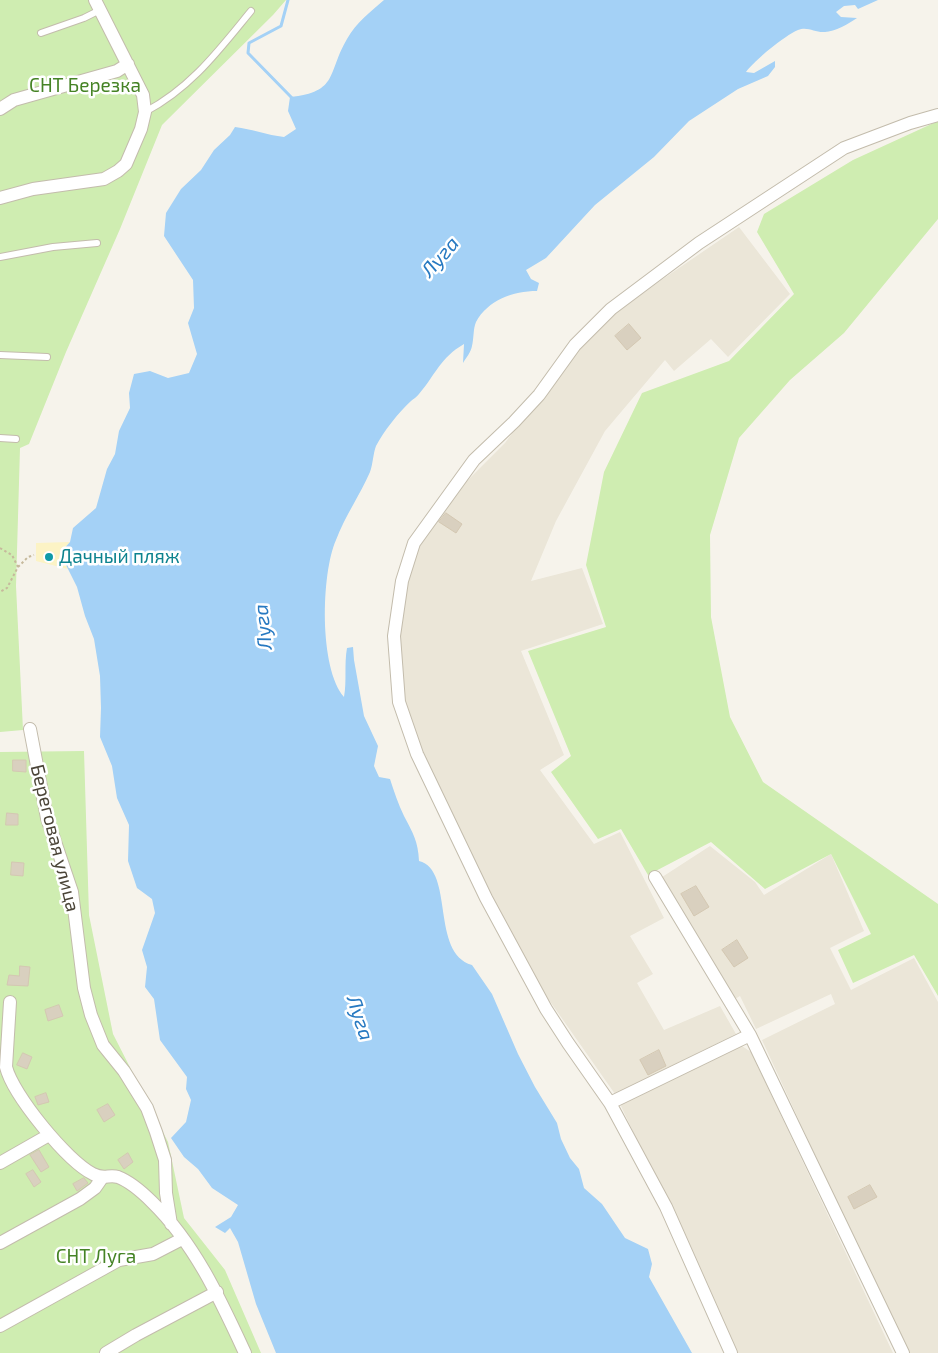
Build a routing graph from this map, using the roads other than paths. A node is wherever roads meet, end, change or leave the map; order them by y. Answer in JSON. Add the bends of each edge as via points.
{"nodes":[{"id":1,"x":98,"y":5,"type":"edge"},
{"id":2,"x":251,"y":11,"type":"dead end"},
{"id":3,"x":41,"y":33,"type":"dead end"},
{"id":4,"x":128,"y":64,"type":"junction"},
{"id":5,"x":0,"y":109,"type":"edge"},
{"id":6,"x":145,"y":112,"type":"junction"},
{"id":7,"x":938,"y":115,"type":"edge"},
{"id":8,"x":0,"y":198,"type":"edge"},
{"id":9,"x":98,"y":242,"type":"dead end"},
{"id":10,"x":0,"y":257,"type":"edge"},
{"id":11,"x":0,"y":355,"type":"edge"},
{"id":12,"x":47,"y":357,"type":"dead end"},
{"id":13,"x":0,"y":438,"type":"edge"},
{"id":14,"x":16,"y":440,"type":"dead end"},
{"id":15,"x":30,"y":729,"type":"dead end"},
{"id":16,"x":655,"y":877,"type":"dead end"},
{"id":17,"x":10,"y":1002,"type":"dead end"},
{"id":18,"x":750,"y":1035,"type":"junction"},
{"id":19,"x":4,"y":1078,"type":"edge"},
{"id":20,"x":610,"y":1103,"type":"junction"},
{"id":21,"x":49,"y":1135,"type":"junction"},
{"id":22,"x":0,"y":1163,"type":"edge"},
{"id":23,"x":102,"y":1178,"type":"junction"},
{"id":24,"x":171,"y":1224,"type":"junction"},
{"id":25,"x":182,"y":1239,"type":"junction"},
{"id":26,"x":0,"y":1243,"type":"edge"},
{"id":27,"x":217,"y":1292,"type":"junction"},
{"id":28,"x":0,"y":1326,"type":"edge"},
{"id":29,"x":106,"y":1353,"type":"edge"},
{"id":30,"x":245,"y":1353,"type":"edge"},
{"id":31,"x":731,"y":1353,"type":"edge"},
{"id":32,"x":903,"y":1353,"type":"edge"}],
"edges":[{"from":1,"to":3,"type":"lane","via":[[84,18]]},
{"from":1,"to":4,"type":"street"},
{"from":2,"to":6,"type":"lane","via":[[199,73]]},
{"from":4,"to":5,"type":"street","via":[[117,71],[14,100]]},
{"from":4,"to":6,"type":"street","via":[[142,95]]},
{"from":6,"to":8,"type":"street","via":[[126,164],[118,171],[104,179],[33,189]]},
{"from":7,"to":20,"type":"street","via":[[844,148],[699,244],[611,309],[575,345],[539,395],[474,460],[414,544],[408,562],[394,636],[399,702],[417,754],[486,898],[546,1009]]},
{"from":9,"to":10,"type":"lane"},
{"from":11,"to":12,"type":"lane"},
{"from":13,"to":14,"type":"lane"},
{"from":15,"to":24,"type":"street","name":"Береговая улица","via":[[47,818],[72,892],[84,988],[91,1015],[103,1045],[124,1070],[156,1132],[165,1160]]},
{"from":16,"to":18,"type":"street"},
{"from":17,"to":19,"type":"street"},
{"from":18,"to":20,"type":"street"},
{"from":18,"to":32,"type":"street"},
{"from":19,"to":21,"type":"street"},
{"from":20,"to":31,"type":"street","via":[[666,1208]]},
{"from":21,"to":22,"type":"street"},
{"from":21,"to":23,"type":"street","via":[[70,1158]]},
{"from":23,"to":24,"type":"street","via":[[118,1177],[132,1185]]},
{"from":23,"to":26,"type":"street","via":[[80,1199]]},
{"from":24,"to":25,"type":"street"},
{"from":25,"to":27,"type":"street"},
{"from":25,"to":28,"type":"street","via":[[153,1254],[119,1260]]},
{"from":27,"to":29,"type":"street"},
{"from":27,"to":30,"type":"street"}]}
